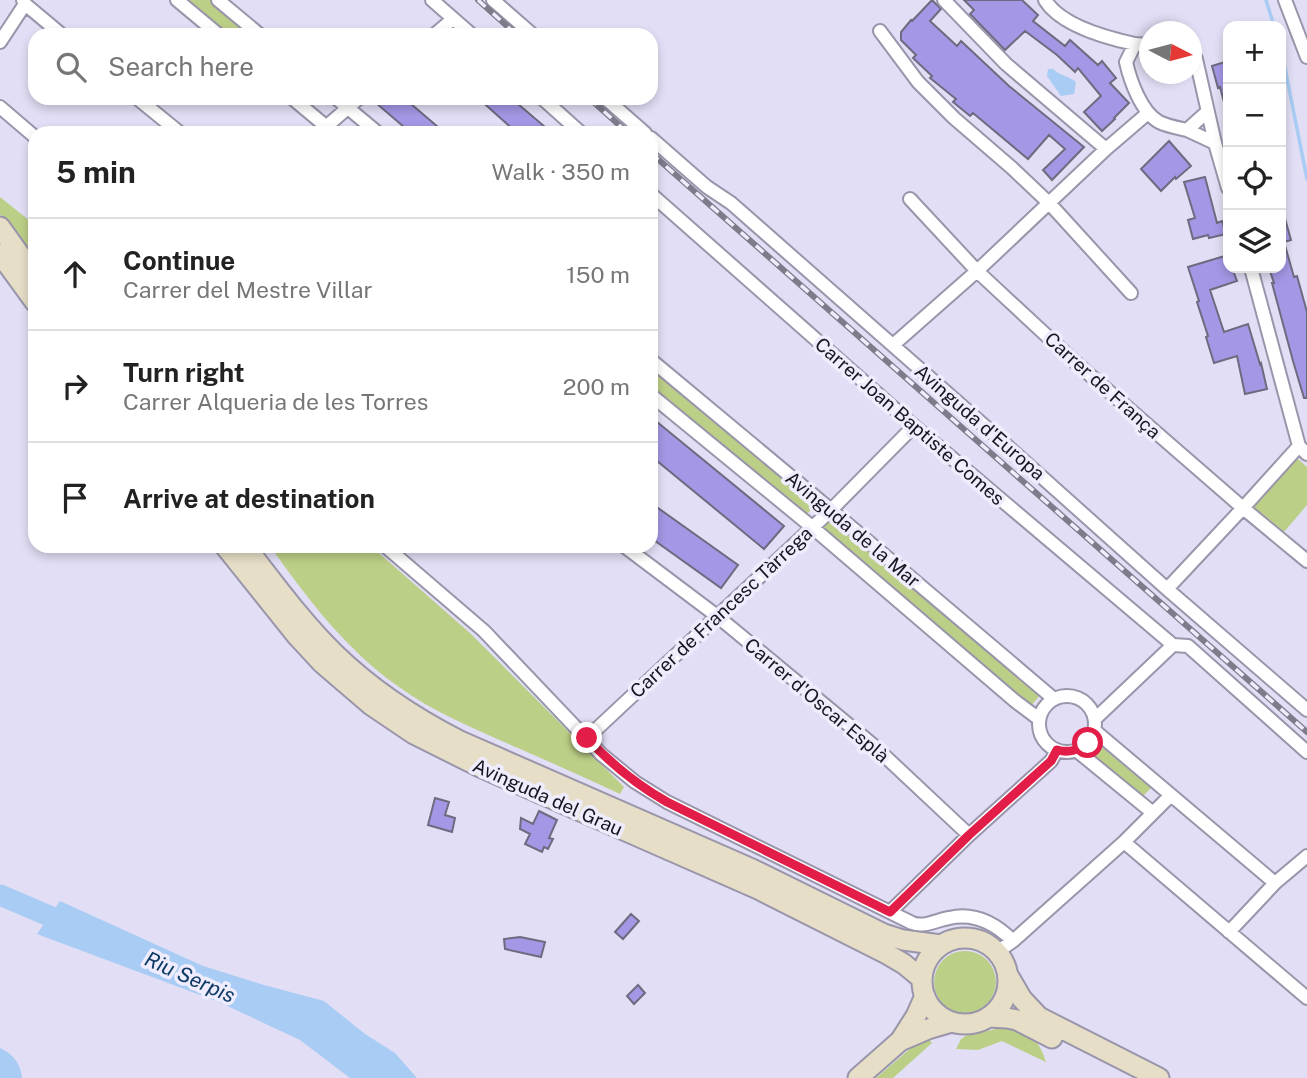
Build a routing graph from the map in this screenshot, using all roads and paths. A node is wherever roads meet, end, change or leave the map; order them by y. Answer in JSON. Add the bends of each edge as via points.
{"nodes":[{"id":1,"x":177,"y":0,"type":"edge"},
{"id":2,"x":218,"y":0,"type":"edge"},
{"id":3,"x":432,"y":0,"type":"edge"},
{"id":4,"x":494,"y":0,"type":"edge"},
{"id":5,"x":944,"y":0,"type":"edge"},
{"id":6,"x":1045,"y":0,"type":"edge"},
{"id":7,"x":1285,"y":0,"type":"edge"},
{"id":8,"x":24,"y":2,"type":"edge"},
{"id":9,"x":453,"y":19,"type":"junction"},
{"id":10,"x":54,"y":28,"type":"edge"},
{"id":11,"x":211,"y":28,"type":"edge"},
{"id":12,"x":252,"y":28,"type":"edge"},
{"id":13,"x":442,"y":28,"type":"edge"},
{"id":14,"x":464,"y":28,"type":"edge"},
{"id":15,"x":525,"y":28,"type":"edge"},
{"id":16,"x":880,"y":31,"type":"dead end"},
{"id":17,"x":1114,"y":39,"type":"junction"},
{"id":18,"x":0,"y":42,"type":"edge"},
{"id":19,"x":1135,"y":44,"type":"junction"},
{"id":20,"x":1139,"y":44,"type":"edge"},
{"id":21,"x":1307,"y":57,"type":"edge"},
{"id":22,"x":1126,"y":62,"type":"junction"},
{"id":23,"x":1201,"y":84,"type":"edge"},
{"id":24,"x":146,"y":105,"type":"edge"},
{"id":25,"x":299,"y":105,"type":"edge"},
{"id":26,"x":344,"y":105,"type":"edge"},
{"id":27,"x":351,"y":105,"type":"edge"},
{"id":28,"x":550,"y":105,"type":"edge"},
{"id":29,"x":613,"y":105,"type":"edge"},
{"id":30,"x":0,"y":107,"type":"edge"},
{"id":31,"x":348,"y":108,"type":"junction"},
{"id":32,"x":1207,"y":112,"type":"junction"},
{"id":33,"x":1149,"y":113,"type":"junction"},
{"id":34,"x":171,"y":126,"type":"edge"},
{"id":35,"x":321,"y":126,"type":"edge"},
{"id":36,"x":331,"y":126,"type":"edge"},
{"id":37,"x":370,"y":126,"type":"edge"},
{"id":38,"x":573,"y":126,"type":"edge"},
{"id":39,"x":637,"y":126,"type":"edge"},
{"id":40,"x":1187,"y":130,"type":"junction"},
{"id":41,"x":28,"y":131,"type":"edge"},
{"id":42,"x":1215,"y":143,"type":"junction"},
{"id":43,"x":658,"y":144,"type":"edge"},
{"id":44,"x":1106,"y":149,"type":"junction"},
{"id":45,"x":1223,"y":171,"type":"edge"},
{"id":46,"x":910,"y":199,"type":"dead end"},
{"id":47,"x":658,"y":200,"type":"edge"},
{"id":48,"x":1049,"y":204,"type":"junction"},
{"id":49,"x":0,"y":227,"type":"edge"},
{"id":50,"x":0,"y":254,"type":"edge"},
{"id":51,"x":28,"y":266,"type":"edge"},
{"id":52,"x":977,"y":271,"type":"junction"},
{"id":53,"x":1252,"y":273,"type":"edge"},
{"id":54,"x":28,"y":292,"type":"edge"},
{"id":55,"x":1131,"y":293,"type":"dead end"},
{"id":56,"x":892,"y":345,"type":"junction"},
{"id":57,"x":658,"y":366,"type":"edge"},
{"id":58,"x":658,"y":401,"type":"edge"},
{"id":59,"x":914,"y":426,"type":"junction"},
{"id":60,"x":1303,"y":450,"type":"edge"},
{"id":61,"x":1243,"y":508,"type":"junction"},
{"id":62,"x":831,"y":510,"type":"junction"},
{"id":63,"x":812,"y":527,"type":"junction"},
{"id":64,"x":231,"y":553,"type":"edge"},
{"id":65,"x":251,"y":553,"type":"edge"},
{"id":66,"x":393,"y":553,"type":"edge"},
{"id":67,"x":633,"y":553,"type":"edge"},
{"id":68,"x":1307,"y":561,"type":"edge"},
{"id":69,"x":1167,"y":589,"type":"junction"},
{"id":70,"x":717,"y":616,"type":"junction"},
{"id":71,"x":1173,"y":645,"type":"junction"},
{"id":72,"x":1054,"y":699,"type":"junction"},
{"id":73,"x":1307,"y":710,"type":"edge"},
{"id":74,"x":1039,"y":719,"type":"junction"},
{"id":75,"x":1095,"y":725,"type":"junction"},
{"id":76,"x":587,"y":738,"type":"junction"},
{"id":77,"x":1057,"y":750,"type":"junction"},
{"id":78,"x":1076,"y":750,"type":"junction"},
{"id":79,"x":1307,"y":752,"type":"edge"},
{"id":80,"x":1170,"y":796,"type":"junction"},
{"id":81,"x":1153,"y":813,"type":"junction"},
{"id":82,"x":969,"y":835,"type":"junction"},
{"id":83,"x":1124,"y":842,"type":"junction"},
{"id":84,"x":1307,"y":856,"type":"edge"},
{"id":85,"x":1275,"y":883,"type":"junction"},
{"id":86,"x":890,"y":912,"type":"junction"},
{"id":87,"x":1229,"y":932,"type":"junction"},
{"id":88,"x":941,"y":945,"type":"junction"},
{"id":89,"x":1005,"y":946,"type":"junction"},
{"id":90,"x":1007,"y":975,"type":"junction"},
{"id":91,"x":923,"y":987,"type":"junction"},
{"id":92,"x":1307,"y":998,"type":"edge"},
{"id":93,"x":988,"y":1017,"type":"junction"},
{"id":94,"x":952,"y":1023,"type":"junction"},
{"id":95,"x":900,"y":1041,"type":"junction"},
{"id":96,"x":858,"y":1078,"type":"edge"},
{"id":97,"x":1130,"y":1078,"type":"edge"},
{"id":98,"x":1159,"y":1078,"type":"edge"}],
"edges":[{"from":1,"to":11,"type":"street"},
{"from":2,"to":12,"type":"street"},
{"from":3,"to":9,"type":"street"},
{"from":4,"to":15,"type":"street"},
{"from":5,"to":44,"type":"street","via":[[1006,64]]},
{"from":6,"to":17,"type":"street","via":[[1077,27]]},
{"from":7,"to":21,"type":"street"},
{"from":8,"to":10,"type":"street"},
{"from":8,"to":18,"type":"street"},
{"from":9,"to":13,"type":"street"},
{"from":9,"to":14,"type":"street"},
{"from":16,"to":48,"type":"street","via":[[918,82]]},
{"from":17,"to":19,"type":"street"},
{"from":17,"to":22,"type":"street"},
{"from":19,"to":20,"type":"street"},
{"from":19,"to":22,"type":"street"},
{"from":22,"to":33,"type":"street","via":[[1137,96]]},
{"from":23,"to":32,"type":"street"},
{"from":24,"to":34,"type":"street"},
{"from":25,"to":35,"type":"street"},
{"from":26,"to":31,"type":"street"},
{"from":27,"to":31,"type":"street"},
{"from":28,"to":38,"type":"street"},
{"from":29,"to":39,"type":"street"},
{"from":30,"to":41,"type":"street"},
{"from":31,"to":36,"type":"street"},
{"from":31,"to":37,"type":"street"},
{"from":32,"to":40,"type":"street"},
{"from":32,"to":42,"type":"street"},
{"from":33,"to":40,"type":"street","via":[[1158,121]]},
{"from":33,"to":44,"type":"street"},
{"from":40,"to":42,"type":"street"},
{"from":42,"to":45,"type":"street"},
{"from":43,"to":56,"type":"street","name":"Avinguda d'Europa"},
{"from":44,"to":48,"type":"street"},
{"from":46,"to":52,"type":"street","name":"Carrer de França"},
{"from":47,"to":59,"type":"street","name":"Carrer Joan Baptiste Comes"},
{"from":48,"to":52,"type":"street"},
{"from":48,"to":55,"type":"street"},
{"from":49,"to":51,"type":"main road"},
{"from":50,"to":54,"type":"main road"},
{"from":52,"to":56,"type":"street"},
{"from":52,"to":61,"type":"street","name":"Carrer de França"},
{"from":53,"to":60,"type":"street"},
{"from":56,"to":69,"type":"street","name":"Avinguda d'Europa"},
{"from":57,"to":62,"type":"street","name":"Avinguda de la Mar"},
{"from":58,"to":63,"type":"street","name":"Avinguda de la Mar"},
{"from":59,"to":62,"type":"street","name":"Carrer de Francesc Tàrrega"},
{"from":59,"to":71,"type":"street","name":"Carrer Joan Baptiste Comes"},
{"from":60,"to":61,"type":"street"},
{"from":61,"to":68,"type":"street","name":"Carrer de França"},
{"from":61,"to":69,"type":"street"},
{"from":62,"to":63,"type":"street","name":"Carrer de Francesc Tàrrega"},
{"from":62,"to":72,"type":"street","name":"Avinguda de la Mar"},
{"from":63,"to":70,"type":"street","name":"Carrer de Francesc Tàrrega"},
{"from":63,"to":74,"type":"street","name":"Avinguda de la Mar"},
{"from":64,"to":91,"type":"main road","name":"Avinguda del Grau","via":[[322,663],[414,734],[758,889],[904,964]]},
{"from":65,"to":88,"type":"main road","name":"Avinguda del Grau","via":[[336,655],[388,698],[436,729],[752,869],[884,934]]},
{"from":66,"to":76,"type":"street","via":[[484,631]]},
{"from":67,"to":70,"type":"street","name":"Carrer d'Oscar Esplà"},
{"from":69,"to":73,"type":"street","name":"Avinguda d'Europa"},
{"from":70,"to":76,"type":"street","name":"Carrer de Francesc Tàrrega"},
{"from":70,"to":82,"type":"street","name":"Carrer d'Oscar Esplà","via":[[873,745]]},
{"from":71,"to":75,"type":"street"},
{"from":71,"to":79,"type":"street","name":"Carrer Joan Baptiste Comes","via":[[1188,646]]},
{"from":72,"to":74,"type":"street"},
{"from":72,"to":75,"type":"street","via":[[1079,698]]},
{"from":74,"to":77,"type":"street","via":[[1044,741]]},
{"from":75,"to":78,"type":"street","via":[[1088,743]]},
{"from":75,"to":80,"type":"street"},
{"from":76,"to":86,"type":"street","via":[[619,769],[659,797]]},
{"from":77,"to":78,"type":"street"},
{"from":77,"to":82,"type":"street","via":[[1051,761]]},
{"from":78,"to":81,"type":"street"},
{"from":80,"to":81,"type":"street"},
{"from":80,"to":85,"type":"street"},
{"from":81,"to":83,"type":"street"},
{"from":82,"to":86,"type":"street"},
{"from":83,"to":87,"type":"street"},
{"from":83,"to":89,"type":"street"},
{"from":84,"to":85,"type":"street"},
{"from":85,"to":87,"type":"street"},
{"from":86,"to":89,"type":"street","via":[[920,925],[949,917],[975,918],[997,927]]},
{"from":87,"to":92,"type":"street"},
{"from":88,"to":89,"type":"main road","via":[[964,938]]},
{"from":88,"to":91,"type":"main road","via":[[925,965]]},
{"from":89,"to":90,"type":"main road"},
{"from":90,"to":93,"type":"main road","via":[[1004,999]]},
{"from":90,"to":98,"type":"main road","via":[[1039,1017]]},
{"from":91,"to":94,"type":"main road","via":[[930,1007]]},
{"from":91,"to":95,"type":"main road","via":[[916,1016]]},
{"from":93,"to":94,"type":"main road","via":[[968,1024]]},
{"from":93,"to":97,"type":"main road","via":[[1017,1020]]},
{"from":94,"to":95,"type":"main road"},
{"from":95,"to":96,"type":"main road"}]}
